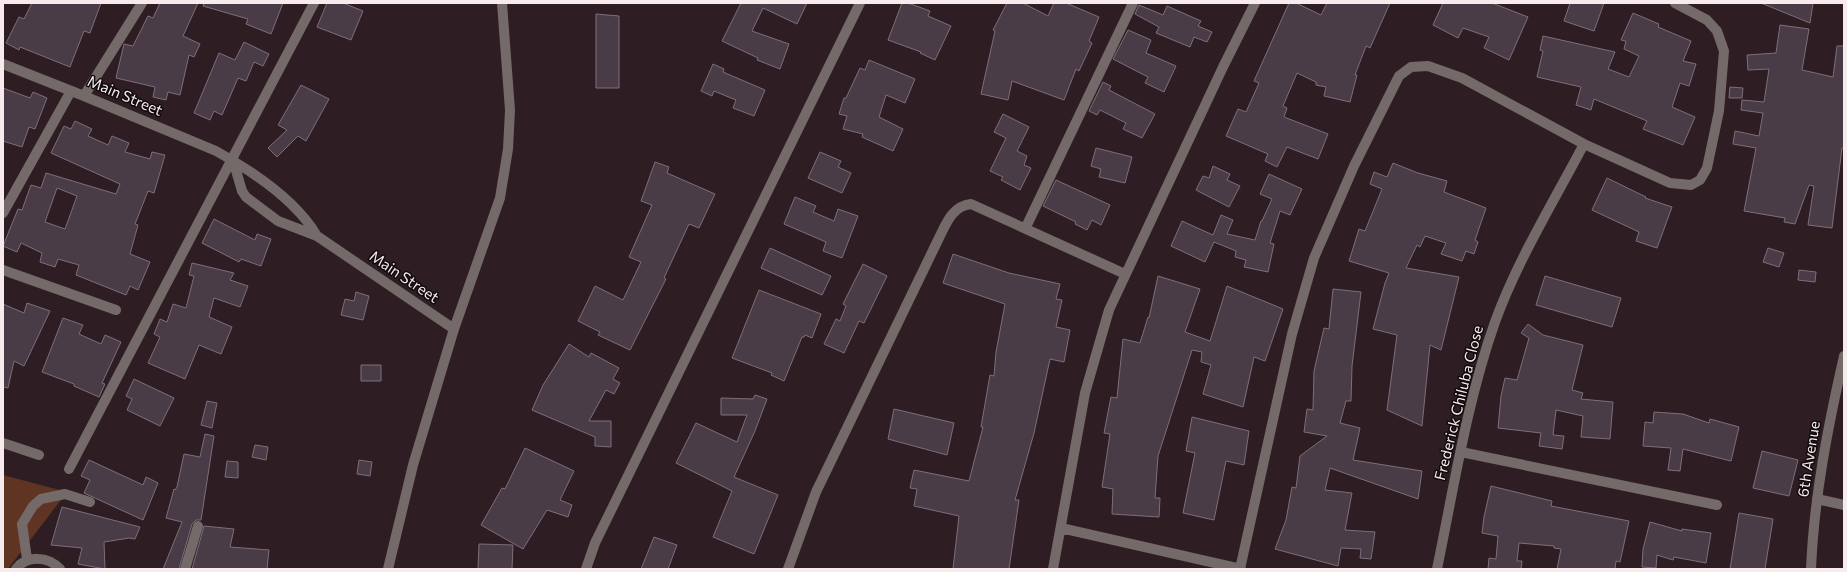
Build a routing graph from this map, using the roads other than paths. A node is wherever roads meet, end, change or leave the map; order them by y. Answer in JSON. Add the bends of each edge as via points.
{"nodes":[{"id":1,"x":142,"y":3,"type":"edge"},
{"id":2,"x":314,"y":3,"type":"edge"},
{"id":3,"x":502,"y":3,"type":"edge"},
{"id":4,"x":860,"y":3,"type":"edge"},
{"id":5,"x":1133,"y":3,"type":"edge"},
{"id":6,"x":1255,"y":3,"type":"edge"},
{"id":7,"x":1675,"y":3,"type":"edge"},
{"id":8,"x":3,"y":64,"type":"edge"},
{"id":9,"x":72,"y":91,"type":"junction"},
{"id":10,"x":84,"y":96,"type":"junction"},
{"id":11,"x":1584,"y":144,"type":"junction"},
{"id":12,"x":233,"y":160,"type":"junction"},
{"id":13,"x":3,"y":213,"type":"edge"},
{"id":14,"x":1026,"y":227,"type":"junction"},
{"id":15,"x":317,"y":236,"type":"junction"},
{"id":16,"x":3,"y":270,"type":"edge"},
{"id":17,"x":1125,"y":274,"type":"junction"},
{"id":18,"x":116,"y":310,"type":"dead end"},
{"id":19,"x":454,"y":329,"type":"junction"},
{"id":20,"x":1844,"y":356,"type":"edge"},
{"id":21,"x":3,"y":443,"type":"edge"},
{"id":22,"x":1461,"y":452,"type":"junction"},
{"id":23,"x":39,"y":456,"type":"dead end"},
{"id":24,"x":70,"y":469,"type":"dead end"},
{"id":25,"x":1817,"y":499,"type":"junction"},
{"id":26,"x":90,"y":502,"type":"dead end"},
{"id":27,"x":1717,"y":505,"type":"dead end"},
{"id":28,"x":1844,"y":505,"type":"edge"},
{"id":29,"x":198,"y":526,"type":"dead end"},
{"id":30,"x":1061,"y":528,"type":"junction"},
{"id":31,"x":27,"y":559,"type":"junction"},
{"id":32,"x":16,"y":569,"type":"edge"},
{"id":33,"x":60,"y":569,"type":"edge"},
{"id":34,"x":185,"y":569,"type":"edge"},
{"id":35,"x":388,"y":569,"type":"edge"},
{"id":36,"x":586,"y":569,"type":"edge"},
{"id":37,"x":788,"y":569,"type":"edge"},
{"id":38,"x":1053,"y":569,"type":"edge"},
{"id":39,"x":1240,"y":569,"type":"edge"},
{"id":40,"x":1437,"y":569,"type":"edge"},
{"id":41,"x":1811,"y":569,"type":"edge"}],
"edges":[{"from":1,"to":10,"type":"street"},
{"from":2,"to":12,"type":"street"},
{"from":3,"to":19,"type":"street","via":[[510,110],[508,149],[500,198]]},
{"from":4,"to":36,"type":"street","via":[[595,543]]},
{"from":5,"to":14,"type":"street"},
{"from":6,"to":17,"type":"street"},
{"from":7,"to":11,"type":"street","via":[[1707,20],[1717,31],[1724,51],[1719,111],[1707,168],[1700,180],[1682,186],[1670,183]]},
{"from":8,"to":9,"type":"street","name":"Main Street"},
{"from":9,"to":10,"type":"street","name":"Main Street"},
{"from":9,"to":13,"type":"street"},
{"from":10,"to":12,"type":"street","name":"Main Street"},
{"from":11,"to":22,"type":"street","name":"Frederick Chiluba Close","via":[[1514,277],[1495,322],[1477,381]]},
{"from":11,"to":39,"type":"street","via":[[1462,78],[1428,66],[1412,67],[1399,76],[1354,166],[1314,258],[1292,334]]},
{"from":12,"to":15,"type":"street","name":"Main Street","via":[[299,211]]},
{"from":12,"to":15,"type":"street","name":"Main Street","via":[[246,197],[278,222]]},
{"from":12,"to":24,"type":"street"},
{"from":14,"to":17,"type":"street"},
{"from":14,"to":37,"type":"street","via":[[971,204],[962,205],[954,211],[934,247],[816,492]]},
{"from":15,"to":19,"type":"street","name":"Main Street"},
{"from":16,"to":18,"type":"street"},
{"from":17,"to":30,"type":"street","via":[[1109,310],[1086,393]]},
{"from":19,"to":35,"type":"street","via":[[414,464]]},
{"from":20,"to":25,"type":"street","name":"6th Avenue"},
{"from":21,"to":23,"type":"street"},
{"from":22,"to":27,"type":"street"},
{"from":22,"to":40,"type":"street","name":"Frederick Chiluba Close"},
{"from":25,"to":28,"type":"street"},
{"from":25,"to":41,"type":"street","name":"6th Avenue"},
{"from":26,"to":31,"type":"street","via":[[65,494],[41,499],[33,506],[22,524]]},
{"from":29,"to":34,"type":"street"},
{"from":30,"to":38,"type":"street"},
{"from":30,"to":39,"type":"street"},
{"from":31,"to":32,"type":"street"},
{"from":31,"to":33,"type":"street","via":[[43,559]]}]}
